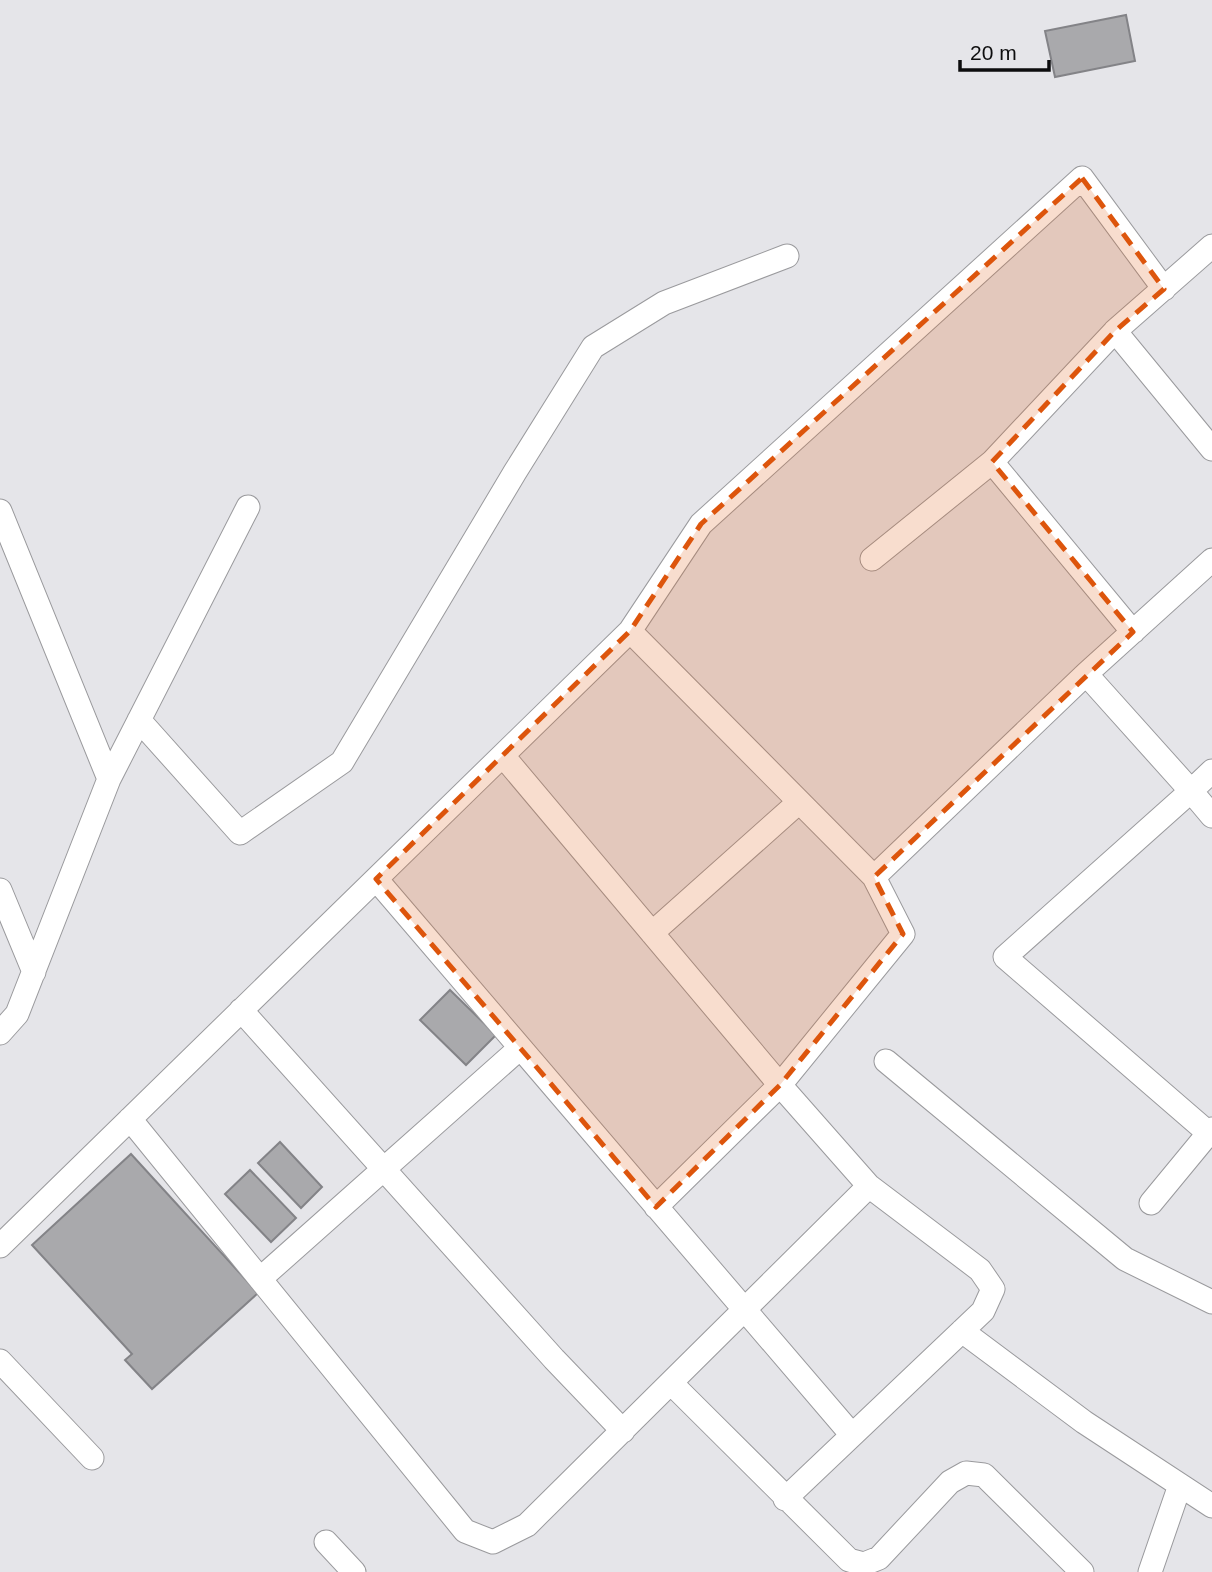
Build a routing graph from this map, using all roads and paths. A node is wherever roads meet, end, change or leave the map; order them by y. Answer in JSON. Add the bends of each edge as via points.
{"nodes":[{"id":1,"x":1212,"y":246,"type":"edge"},
{"id":2,"x":788,"y":256,"type":"dead end"},
{"id":3,"x":1164,"y":289,"type":"junction"},
{"id":4,"x":1115,"y":331,"type":"junction"},
{"id":5,"x":1212,"y":449,"type":"edge"},
{"id":6,"x":992,"y":462,"type":"junction"},
{"id":7,"x":247,"y":507,"type":"dead end"},
{"id":8,"x":1,"y":514,"type":"edge"},
{"id":9,"x":872,"y":559,"type":"dead end"},
{"id":10,"x":1212,"y":560,"type":"edge"},
{"id":11,"x":630,"y":631,"type":"junction"},
{"id":12,"x":1133,"y":632,"type":"junction"},
{"id":13,"x":1086,"y":674,"type":"junction"},
{"id":14,"x":139,"y":720,"type":"junction"},
{"id":15,"x":504,"y":757,"type":"junction"},
{"id":16,"x":1212,"y":771,"type":"edge"},
{"id":17,"x":109,"y":779,"type":"junction"},
{"id":18,"x":1191,"y":791,"type":"junction"},
{"id":19,"x":799,"y":802,"type":"junction"},
{"id":20,"x":1212,"y":816,"type":"edge"},
{"id":21,"x":874,"y":877,"type":"junction"},
{"id":22,"x":376,"y":879,"type":"junction"},
{"id":23,"x":0,"y":890,"type":"edge"},
{"id":24,"x":652,"y":933,"type":"junction"},
{"id":25,"x":34,"y":972,"type":"junction"},
{"id":26,"x":241,"y":1010,"type":"junction"},
{"id":27,"x":0,"y":1032,"type":"edge"},
{"id":28,"x":520,"y":1048,"type":"junction"},
{"id":29,"x":886,"y":1061,"type":"dead end"},
{"id":30,"x":780,"y":1085,"type":"junction"},
{"id":31,"x":130,"y":1119,"type":"junction"},
{"id":32,"x":1211,"y":1133,"type":"edge"},
{"id":33,"x":385,"y":1170,"type":"junction"},
{"id":34,"x":869,"y":1186,"type":"junction"},
{"id":35,"x":1151,"y":1203,"type":"dead end"},
{"id":36,"x":656,"y":1207,"type":"junction"},
{"id":37,"x":0,"y":1246,"type":"edge"},
{"id":38,"x":260,"y":1279,"type":"junction"},
{"id":39,"x":1212,"y":1302,"type":"edge"},
{"id":40,"x":744,"y":1311,"type":"junction"},
{"id":41,"x":962,"y":1331,"type":"junction"},
{"id":42,"x":0,"y":1361,"type":"edge"},
{"id":43,"x":671,"y":1383,"type":"junction"},
{"id":44,"x":623,"y":1431,"type":"junction"},
{"id":45,"x":852,"y":1435,"type":"junction"},
{"id":46,"x":92,"y":1458,"type":"dead end"},
{"id":47,"x":1180,"y":1485,"type":"junction"},
{"id":48,"x":785,"y":1499,"type":"junction"},
{"id":49,"x":1212,"y":1506,"type":"edge"},
{"id":50,"x":326,"y":1542,"type":"dead end"},
{"id":51,"x":354,"y":1572,"type":"edge"},
{"id":52,"x":1082,"y":1572,"type":"edge"},
{"id":53,"x":1150,"y":1572,"type":"edge"}],
"edges":[{"from":1,"to":3,"type":"street"},
{"from":2,"to":14,"type":"street","via":[[664,303],[593,347],[342,762],[240,832]]},
{"from":3,"to":4,"type":"street"},
{"from":3,"to":11,"type":"street","via":[[1082,178],[701,524]]},
{"from":4,"to":5,"type":"street"},
{"from":4,"to":6,"type":"street"},
{"from":6,"to":9,"type":"street"},
{"from":6,"to":12,"type":"street"},
{"from":7,"to":14,"type":"street"},
{"from":8,"to":17,"type":"street"},
{"from":10,"to":12,"type":"street"},
{"from":11,"to":15,"type":"street"},
{"from":11,"to":19,"type":"street"},
{"from":12,"to":13,"type":"street"},
{"from":13,"to":18,"type":"street"},
{"from":13,"to":21,"type":"street"},
{"from":14,"to":17,"type":"street"},
{"from":15,"to":22,"type":"street"},
{"from":15,"to":24,"type":"street"},
{"from":16,"to":18,"type":"street"},
{"from":17,"to":25,"type":"street"},
{"from":18,"to":20,"type":"street"},
{"from":18,"to":32,"type":"street","via":[[1006,957]]},
{"from":19,"to":21,"type":"street"},
{"from":19,"to":24,"type":"street"},
{"from":21,"to":30,"type":"street","via":[[903,934]]},
{"from":22,"to":26,"type":"street"},
{"from":22,"to":28,"type":"street"},
{"from":23,"to":25,"type":"street"},
{"from":24,"to":30,"type":"street"},
{"from":25,"to":27,"type":"street","via":[[17,1014]]},
{"from":26,"to":31,"type":"street"},
{"from":26,"to":33,"type":"street"},
{"from":28,"to":33,"type":"street"},
{"from":28,"to":36,"type":"street"},
{"from":29,"to":39,"type":"street","via":[[1125,1259]]},
{"from":30,"to":34,"type":"street"},
{"from":30,"to":36,"type":"street"},
{"from":31,"to":37,"type":"street"},
{"from":31,"to":38,"type":"street"},
{"from":32,"to":35,"type":"street"},
{"from":33,"to":38,"type":"street"},
{"from":33,"to":44,"type":"street"},
{"from":34,"to":40,"type":"street"},
{"from":34,"to":41,"type":"street","via":[[980,1270],[993,1289],[983,1311]]},
{"from":36,"to":40,"type":"street"},
{"from":38,"to":44,"type":"street","via":[[465,1531],[493,1542],[527,1525]]},
{"from":40,"to":43,"type":"street"},
{"from":40,"to":45,"type":"street"},
{"from":41,"to":45,"type":"street"},
{"from":41,"to":47,"type":"street","via":[[1084,1422]]},
{"from":42,"to":46,"type":"street"},
{"from":43,"to":44,"type":"street"},
{"from":43,"to":48,"type":"street"},
{"from":45,"to":48,"type":"street"},
{"from":47,"to":49,"type":"street"},
{"from":47,"to":53,"type":"street"},
{"from":48,"to":52,"type":"street","via":[[849,1560],[864,1564],[878,1558],[950,1482],[966,1473],[984,1475]]},
{"from":50,"to":51,"type":"street"}]}
